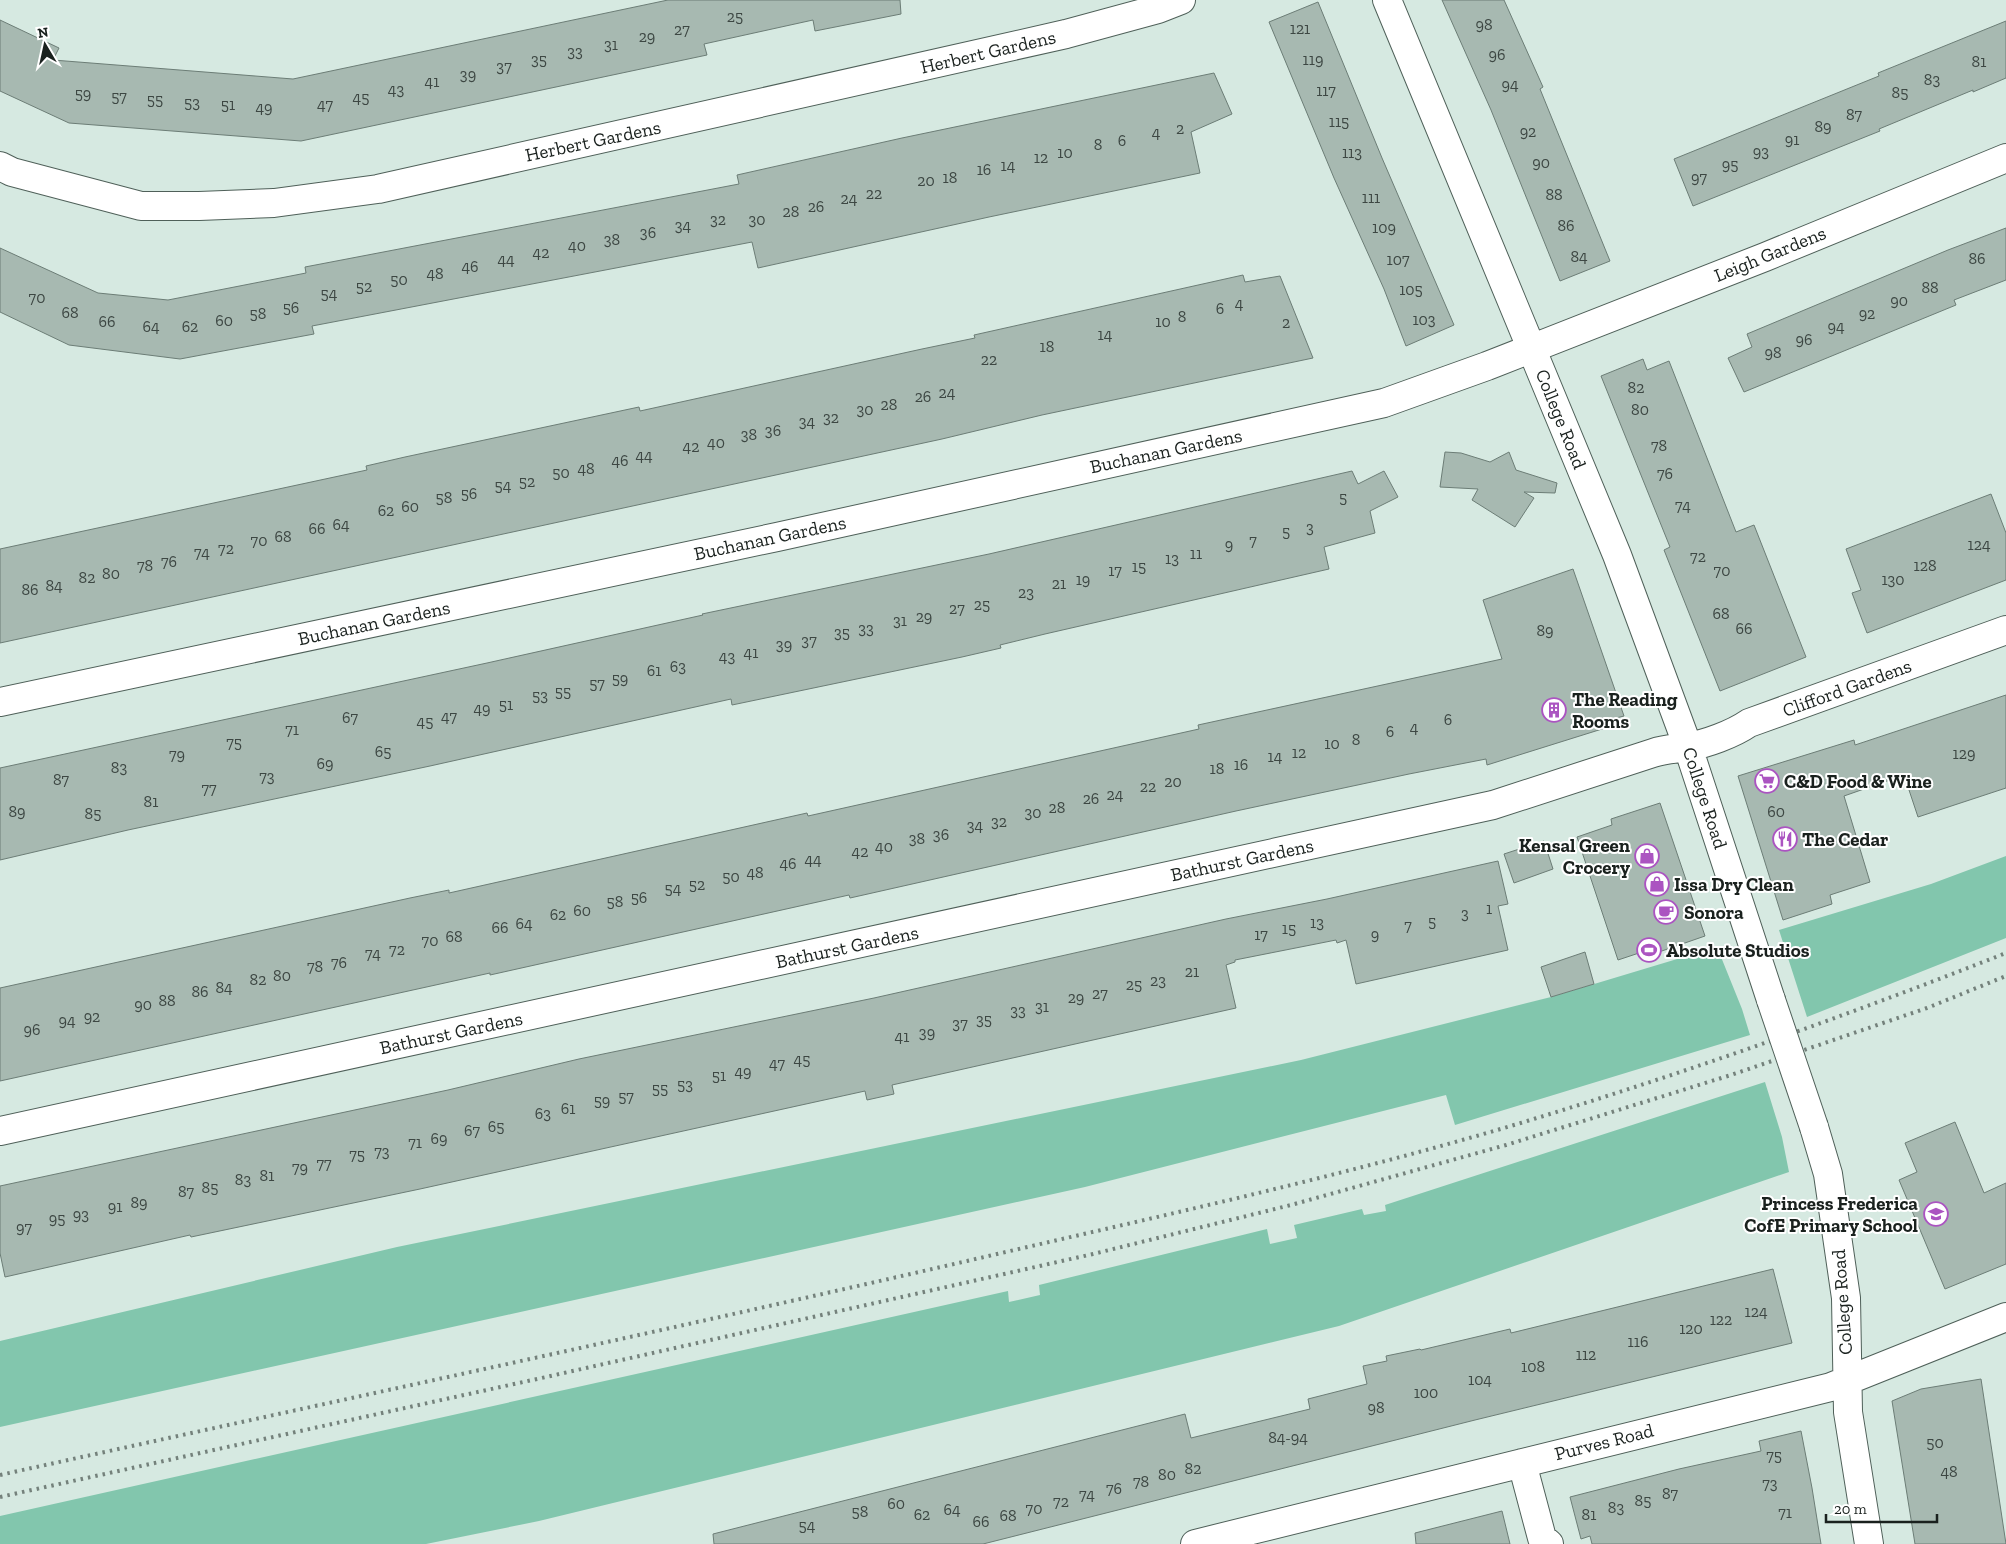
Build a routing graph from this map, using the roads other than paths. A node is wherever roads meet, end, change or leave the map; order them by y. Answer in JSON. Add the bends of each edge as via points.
{"nodes":[{"id":1,"x":1181,"y":0,"type":"edge"},
{"id":2,"x":1387,"y":0,"type":"edge"},
{"id":3,"x":2006,"y":158,"type":"edge"},
{"id":4,"x":0,"y":166,"type":"edge"},
{"id":5,"x":1532,"y":347,"type":"junction"},
{"id":6,"x":2006,"y":630,"type":"edge"},
{"id":7,"x":0,"y":702,"type":"edge"},
{"id":8,"x":1688,"y":747,"type":"junction"},
{"id":9,"x":0,"y":1131,"type":"edge"},
{"id":10,"x":2006,"y":1317,"type":"edge"},
{"id":11,"x":1847,"y":1380,"type":"junction"},
{"id":12,"x":1522,"y":1463,"type":"junction"},
{"id":13,"x":1244,"y":1538,"type":"edge"},
{"id":14,"x":1195,"y":1544,"type":"edge"},
{"id":15,"x":1550,"y":1544,"type":"edge"},
{"id":16,"x":1869,"y":1544,"type":"edge"}],
"edges":[{"from":1,"to":4,"type":"street","name":"Herbert Gardens","via":[[1066,34],[717,114],[378,189],[293,201],[141,206]]},
{"from":2,"to":5,"type":"street","name":"College Road"},
{"from":3,"to":5,"type":"street","name":"Leigh Gardens","via":[[1765,257]]},
{"from":5,"to":7,"type":"street","name":"Buchanan Gardens","via":[[1384,403],[768,539]]},
{"from":5,"to":8,"type":"street","name":"College Road","via":[[1617,554]]},
{"from":6,"to":8,"type":"street","name":"Clifford Gardens"},
{"from":8,"to":9,"type":"street","name":"Bathurst Gardens","via":[[1653,753],[1493,805]]},
{"from":8,"to":11,"type":"street","name":"College Road","bridge":true,"via":[[1824,1154],[1846,1298]]},
{"from":10,"to":11,"type":"street","name":"Purves Road"},
{"from":11,"to":12,"type":"street","name":"Purves Road","via":[[1831,1387]]},
{"from":11,"to":16,"type":"street","name":"College Road","via":[[1848,1412]]},
{"from":12,"to":13,"type":"street","name":"Purves Road"},
{"from":12,"to":15,"type":"street","via":[[1542,1538]]},
{"from":13,"to":14,"type":"street","name":"Purves Road"}]}
